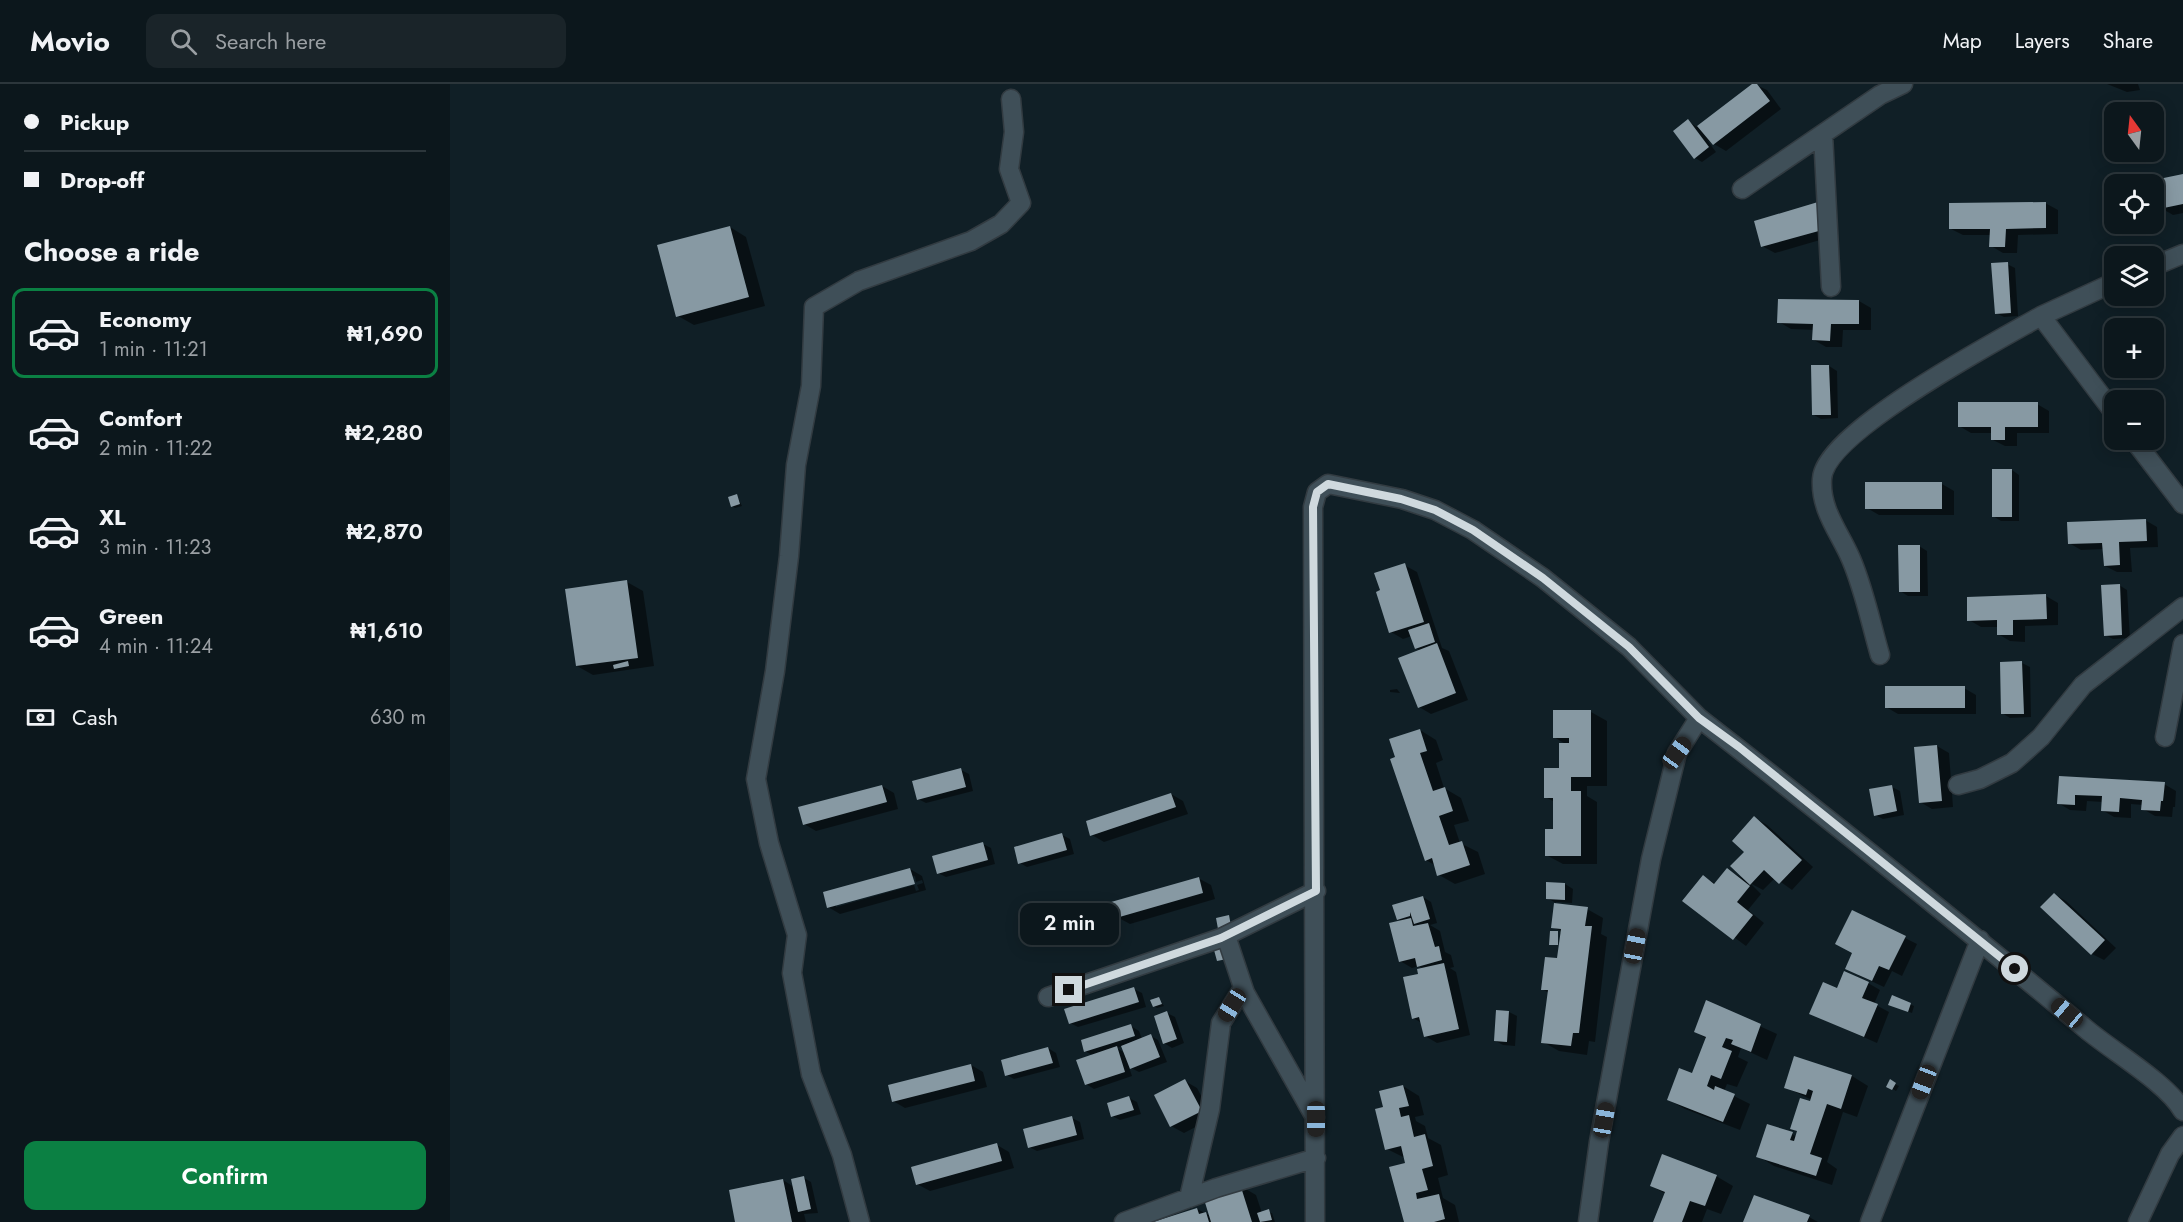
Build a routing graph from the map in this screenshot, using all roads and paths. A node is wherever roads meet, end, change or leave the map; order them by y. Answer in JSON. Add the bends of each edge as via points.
{"nodes":[{"id":1,"x":1903,"y":84,"type":"edge"},
{"id":2,"x":1011,"y":99,"type":"dead end"},
{"id":3,"x":1823,"y":134,"type":"junction"},
{"id":4,"x":1742,"y":189,"type":"dead end"},
{"id":5,"x":2183,"y":254,"type":"edge"},
{"id":6,"x":2164,"y":262,"type":"edge"},
{"id":7,"x":1831,"y":287,"type":"dead end"},
{"id":8,"x":2104,"y":287,"type":"edge"},
{"id":9,"x":2041,"y":316,"type":"junction"},
{"id":10,"x":2104,"y":399,"type":"edge"},
{"id":11,"x":2142,"y":450,"type":"edge"},
{"id":12,"x":2183,"y":504,"type":"edge"},
{"id":13,"x":2183,"y":607,"type":"edge"},
{"id":14,"x":2183,"y":644,"type":"edge"},
{"id":15,"x":1880,"y":655,"type":"dead end"},
{"id":16,"x":1699,"y":718,"type":"junction"},
{"id":17,"x":2165,"y":737,"type":"dead end"},
{"id":18,"x":1958,"y":785,"type":"dead end"},
{"id":19,"x":1316,"y":891,"type":"junction"},
{"id":20,"x":1226,"y":936,"type":"junction"},
{"id":21,"x":1980,"y":940,"type":"junction"},
{"id":22,"x":1243,"y":988,"type":"junction"},
{"id":23,"x":1048,"y":997,"type":"dead end"},
{"id":24,"x":2183,"y":1111,"type":"edge"},
{"id":25,"x":1316,"y":1119,"type":"junction"},
{"id":26,"x":2183,"y":1136,"type":"edge"},
{"id":27,"x":1316,"y":1158,"type":"junction"},
{"id":28,"x":1189,"y":1198,"type":"junction"},
{"id":29,"x":860,"y":1222,"type":"edge"},
{"id":30,"x":1124,"y":1222,"type":"edge"},
{"id":31,"x":1315,"y":1222,"type":"edge"},
{"id":32,"x":1588,"y":1222,"type":"edge"},
{"id":33,"x":1870,"y":1222,"type":"edge"},
{"id":34,"x":2138,"y":1222,"type":"edge"}],
"edges":[{"from":1,"to":3,"type":"street"},
{"from":2,"to":29,"type":"street","via":[[1014,132],[1009,169],[1021,202],[1001,224],[971,241],[859,281],[814,307],[811,386],[796,465],[776,671],[756,779],[769,843],[797,935],[792,973],[811,1074],[843,1155]]},
{"from":3,"to":4,"type":"street"},
{"from":3,"to":7,"type":"street"},
{"from":5,"to":6,"type":"street"},
{"from":8,"to":9,"type":"street"},
{"from":9,"to":10,"type":"street"},
{"from":9,"to":15,"type":"street","via":[[1872,418],[1836,449],[1821,477],[1827,514],[1852,560]]},
{"from":11,"to":12,"type":"street"},
{"from":13,"to":18,"type":"street","via":[[2083,685],[2041,737],[2012,763]]},
{"from":14,"to":17,"type":"street"},
{"from":16,"to":19,"type":"street","via":[[1629,647],[1543,578],[1473,530],[1435,510],[1401,499],[1328,484],[1317,492],[1313,507]]},
{"from":16,"to":21,"type":"street"},
{"from":16,"to":32,"type":"street","via":[[1677,753],[1651,858]]},
{"from":19,"to":20,"type":"street"},
{"from":19,"to":25,"type":"street"},
{"from":20,"to":22,"type":"street"},
{"from":20,"to":23,"type":"street"},
{"from":21,"to":24,"type":"street","via":[[2161,1088]]},
{"from":21,"to":33,"type":"street"},
{"from":22,"to":25,"type":"street"},
{"from":22,"to":28,"type":"street","via":[[1221,1023],[1210,1109]]},
{"from":25,"to":27,"type":"street"},
{"from":26,"to":34,"type":"street","via":[[2170,1154]]},
{"from":27,"to":28,"type":"street"},
{"from":27,"to":31,"type":"street"},
{"from":28,"to":30,"type":"street"}]}
